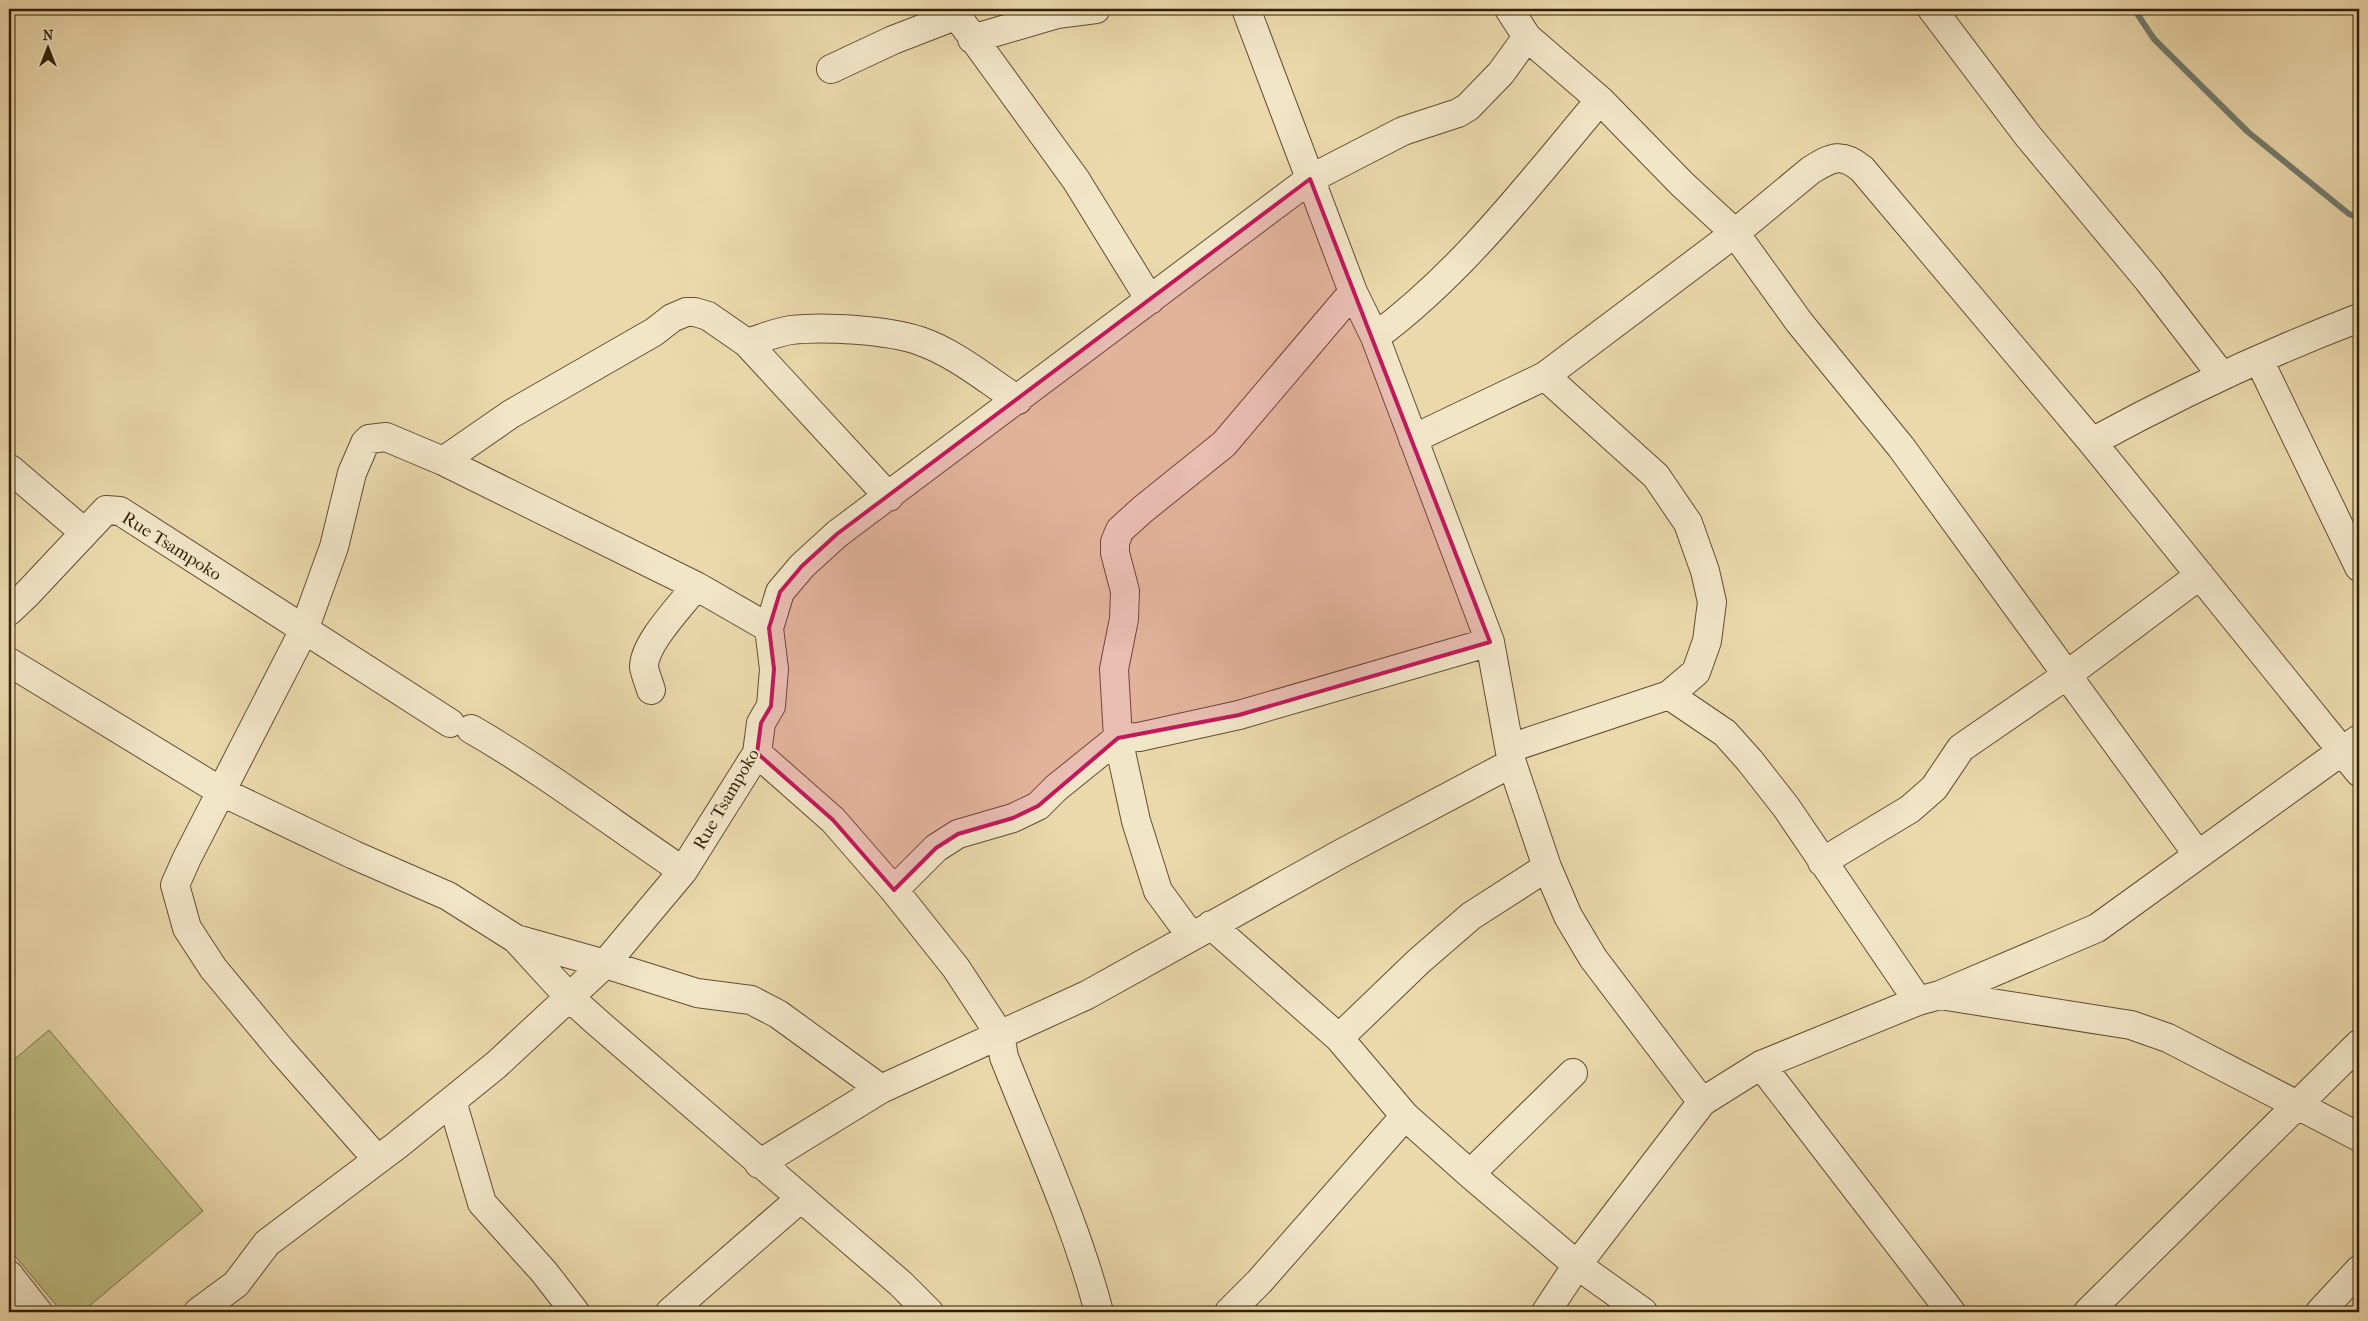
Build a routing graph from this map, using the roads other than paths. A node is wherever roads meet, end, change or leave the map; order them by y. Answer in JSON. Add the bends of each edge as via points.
{"nodes":[{"id":1,"x":1096,"y":9,"type":"edge"},
{"id":2,"x":1246,"y":9,"type":"edge"},
{"id":3,"x":1509,"y":9,"type":"edge"},
{"id":4,"x":1932,"y":9,"type":"edge"},
{"id":5,"x":953,"y":12,"type":"edge"},
{"id":6,"x":1527,"y":37,"type":"junction"},
{"id":7,"x":972,"y":39,"type":"junction"},
{"id":8,"x":831,"y":69,"type":"dead end"},
{"id":9,"x":1600,"y":100,"type":"junction"},
{"id":10,"x":1310,"y":179,"type":"junction"},
{"id":11,"x":1736,"y":233,"type":"junction"},
{"id":12,"x":1353,"y":292,"type":"junction"},
{"id":13,"x":1150,"y":300,"type":"junction"},
{"id":14,"x":2359,"y":318,"type":"edge"},
{"id":15,"x":1375,"y":337,"type":"junction"},
{"id":16,"x":746,"y":343,"type":"junction"},
{"id":17,"x":2259,"y":360,"type":"junction"},
{"id":18,"x":1545,"y":376,"type":"junction"},
{"id":19,"x":2222,"y":376,"type":"junction"},
{"id":20,"x":1018,"y":400,"type":"junction"},
{"id":21,"x":1413,"y":439,"type":"junction"},
{"id":22,"x":2092,"y":442,"type":"junction"},
{"id":23,"x":443,"y":461,"type":"junction"},
{"id":24,"x":10,"y":470,"type":"dead end"},
{"id":25,"x":889,"y":497,"type":"junction"},
{"id":26,"x":84,"y":532,"type":"junction"},
{"id":27,"x":2359,"y":567,"type":"edge"},
{"id":28,"x":2200,"y":575,"type":"junction"},
{"id":29,"x":696,"y":586,"type":"junction"},
{"id":30,"x":9,"y":611,"type":"edge"},
{"id":31,"x":769,"y":628,"type":"junction"},
{"id":32,"x":304,"y":630,"type":"junction"},
{"id":33,"x":1490,"y":642,"type":"junction"},
{"id":34,"x":9,"y":662,"type":"edge"},
{"id":35,"x":2067,"y":675,"type":"junction"},
{"id":36,"x":651,"y":690,"type":"dead end"},
{"id":37,"x":1669,"y":695,"type":"junction"},
{"id":38,"x":1118,"y":738,"type":"junction"},
{"id":39,"x":757,"y":753,"type":"junction"},
{"id":40,"x":2354,"y":754,"type":"edge"},
{"id":41,"x":1511,"y":756,"type":"junction"},
{"id":42,"x":222,"y":792,"type":"junction"},
{"id":43,"x":2198,"y":855,"type":"junction"},
{"id":44,"x":1822,"y":862,"type":"junction"},
{"id":45,"x":1547,"y":866,"type":"junction"},
{"id":46,"x":684,"y":872,"type":"junction"},
{"id":47,"x":894,"y":890,"type":"junction"},
{"id":48,"x":1201,"y":931,"type":"junction"},
{"id":49,"x":516,"y":939,"type":"junction"},
{"id":50,"x":606,"y":964,"type":"junction"},
{"id":51,"x":570,"y":997,"type":"junction"},
{"id":52,"x":1929,"y":998,"type":"junction"},
{"id":53,"x":1000,"y":1035,"type":"junction"},
{"id":54,"x":1339,"y":1038,"type":"junction"},
{"id":55,"x":2359,"y":1044,"type":"edge"},
{"id":56,"x":1762,"y":1065,"type":"junction"},
{"id":57,"x":1573,"y":1073,"type":"dead end"},
{"id":58,"x":881,"y":1089,"type":"junction"},
{"id":59,"x":452,"y":1100,"type":"junction"},
{"id":60,"x":1702,"y":1102,"type":"junction"},
{"id":61,"x":2298,"y":1105,"type":"junction"},
{"id":62,"x":1405,"y":1116,"type":"junction"},
{"id":63,"x":2359,"y":1137,"type":"edge"},
{"id":64,"x":377,"y":1160,"type":"junction"},
{"id":65,"x":759,"y":1164,"type":"junction"},
{"id":66,"x":1470,"y":1174,"type":"junction"},
{"id":67,"x":801,"y":1198,"type":"junction"},
{"id":68,"x":1576,"y":1265,"type":"junction"},
{"id":69,"x":2359,"y":1270,"type":"edge"},
{"id":70,"x":9,"y":1276,"type":"edge"},
{"id":71,"x":687,"y":1307,"type":"edge"},
{"id":72,"x":38,"y":1312,"type":"edge"},
{"id":73,"x":198,"y":1312,"type":"edge"},
{"id":74,"x":575,"y":1312,"type":"edge"},
{"id":75,"x":929,"y":1312,"type":"edge"},
{"id":76,"x":1098,"y":1312,"type":"edge"},
{"id":77,"x":1229,"y":1312,"type":"edge"},
{"id":78,"x":1546,"y":1312,"type":"edge"},
{"id":79,"x":1643,"y":1312,"type":"edge"},
{"id":80,"x":1951,"y":1312,"type":"edge"},
{"id":81,"x":2088,"y":1312,"type":"edge"},
{"id":82,"x":2320,"y":1312,"type":"edge"}],
"edges":[{"from":1,"to":7,"type":"street","via":[[1057,14]]},
{"from":2,"to":10,"type":"street"},
{"from":3,"to":6,"type":"street"},
{"from":4,"to":19,"type":"street","via":[[2028,136],[2148,280]]},
{"from":5,"to":7,"type":"street"},
{"from":5,"to":8,"type":"street"},
{"from":6,"to":9,"type":"street"},
{"from":6,"to":10,"type":"street","via":[[1501,73],[1468,107],[1403,131]]},
{"from":7,"to":13,"type":"street","via":[[1076,180]]},
{"from":9,"to":11,"type":"street","via":[[1682,184]]},
{"from":9,"to":15,"type":"street","via":[[1456,267],[1404,316]]},
{"from":10,"to":12,"type":"street"},
{"from":10,"to":13,"type":"street"},
{"from":11,"to":18,"type":"street"},
{"from":11,"to":22,"type":"street","via":[[1811,170],[1839,157],[1853,161]]},
{"from":11,"to":35,"type":"street","via":[[1799,322],[1901,447]]},
{"from":12,"to":15,"type":"street"},
{"from":12,"to":38,"type":"street","via":[[1224,444],[1120,530],[1114,542],[1125,591],[1124,619],[1114,669]]},
{"from":13,"to":20,"type":"street"},
{"from":14,"to":17,"type":"street"},
{"from":15,"to":21,"type":"street"},
{"from":16,"to":20,"type":"street","via":[[790,330],[862,331],[903,337],[920,341],[950,356]]},
{"from":16,"to":23,"type":"street","via":[[708,316],[686,312],[511,414]]},
{"from":16,"to":25,"type":"street"},
{"from":17,"to":19,"type":"street"},
{"from":17,"to":27,"type":"street"},
{"from":18,"to":21,"type":"street"},
{"from":18,"to":37,"type":"street","via":[[1656,476],[1688,524],[1712,602],[1707,641],[1696,672]]},
{"from":19,"to":22,"type":"street","via":[[2155,407]]},
{"from":20,"to":25,"type":"street"},
{"from":21,"to":33,"type":"street"},
{"from":22,"to":28,"type":"street"},
{"from":23,"to":29,"type":"street"},
{"from":23,"to":32,"type":"street","via":[[386,437],[365,442],[352,473],[334,547]]},
{"from":24,"to":26,"type":"street"},
{"from":25,"to":31,"type":"street","via":[[837,534],[802,566],[780,592]]},
{"from":26,"to":30,"type":"street","name":"Rue Tsampoko"},
{"from":26,"to":32,"type":"street","name":"Rue Tsampoko","via":[[106,510],[120,511]]},
{"from":28,"to":35,"type":"street"},
{"from":28,"to":40,"type":"street"},
{"from":29,"to":31,"type":"street"},
{"from":29,"to":36,"type":"street","via":[[646,656],[644,669]]},
{"from":31,"to":39,"type":"street","name":"Rue Tsampoko","via":[[774,669],[772,706],[762,723]]},
{"from":32,"to":42,"type":"street"},
{"from":32,"to":46,"type":"street","name":"Rue Tsampoko","via":[[461,726],[520,757]]},
{"from":33,"to":38,"type":"street","via":[[1239,714]]},
{"from":33,"to":41,"type":"street"},
{"from":34,"to":42,"type":"street"},
{"from":35,"to":43,"type":"street"},
{"from":35,"to":44,"type":"street","via":[[1961,748],[1934,788],[1910,809]]},
{"from":37,"to":41,"type":"street"},
{"from":37,"to":44,"type":"street","via":[[1725,733],[1786,807]]},
{"from":38,"to":47,"type":"street","via":[[1038,806],[1013,818],[958,834],[936,848]]},
{"from":38,"to":48,"type":"street","via":[[1136,821],[1158,891]]},
{"from":39,"to":46,"type":"street","name":"Rue Tsampoko"},
{"from":39,"to":47,"type":"street","via":[[834,820]]},
{"from":40,"to":43,"type":"street"},
{"from":41,"to":45,"type":"street"},
{"from":41,"to":48,"type":"street"},
{"from":42,"to":49,"type":"street","via":[[448,896]]},
{"from":42,"to":64,"type":"street","via":[[176,885],[187,928],[213,968]]},
{"from":43,"to":52,"type":"street","via":[[2097,928]]},
{"from":44,"to":52,"type":"street"},
{"from":45,"to":54,"type":"street","via":[[1472,916]]},
{"from":45,"to":60,"type":"street","via":[[1568,916],[1593,958]]},
{"from":46,"to":50,"type":"street","name":"Rue Tsampoko"},
{"from":47,"to":53,"type":"street","via":[[956,968]]},
{"from":48,"to":53,"type":"street","via":[[1087,995]]},
{"from":48,"to":54,"type":"street"},
{"from":49,"to":50,"type":"street"},
{"from":49,"to":51,"type":"street"},
{"from":50,"to":51,"type":"street","name":"Rue Tsampoko"},
{"from":50,"to":58,"type":"street","via":[[697,993],[751,1000],[778,1014]]},
{"from":51,"to":59,"type":"street","name":"Rue Tsampoko","via":[[496,1065]]},
{"from":51,"to":65,"type":"street"},
{"from":52,"to":56,"type":"street"},
{"from":52,"to":61,"type":"street","via":[[2131,1025],[2168,1038]]},
{"from":53,"to":58,"type":"street"},
{"from":53,"to":76,"type":"street","via":[[1004,1056],[1089,1274]]},
{"from":54,"to":62,"type":"street"},
{"from":55,"to":61,"type":"street"},
{"from":56,"to":60,"type":"street"},
{"from":56,"to":80,"type":"street"},
{"from":57,"to":66,"type":"street"},
{"from":58,"to":65,"type":"street"},
{"from":59,"to":64,"type":"street","name":"Rue Tsampoko"},
{"from":59,"to":74,"type":"street","via":[[482,1203]]},
{"from":60,"to":68,"type":"street"},
{"from":61,"to":63,"type":"street"},
{"from":61,"to":81,"type":"street"},
{"from":62,"to":66,"type":"street"},
{"from":62,"to":77,"type":"street"},
{"from":64,"to":73,"type":"street","name":"Rue Tsampoko","via":[[267,1243],[236,1284]]},
{"from":65,"to":67,"type":"street"},
{"from":66,"to":68,"type":"street"},
{"from":67,"to":71,"type":"street"},
{"from":67,"to":75,"type":"street","via":[[902,1284]]},
{"from":68,"to":78,"type":"street"},
{"from":68,"to":79,"type":"street"},
{"from":69,"to":82,"type":"street"},
{"from":70,"to":72,"type":"street"}]}
